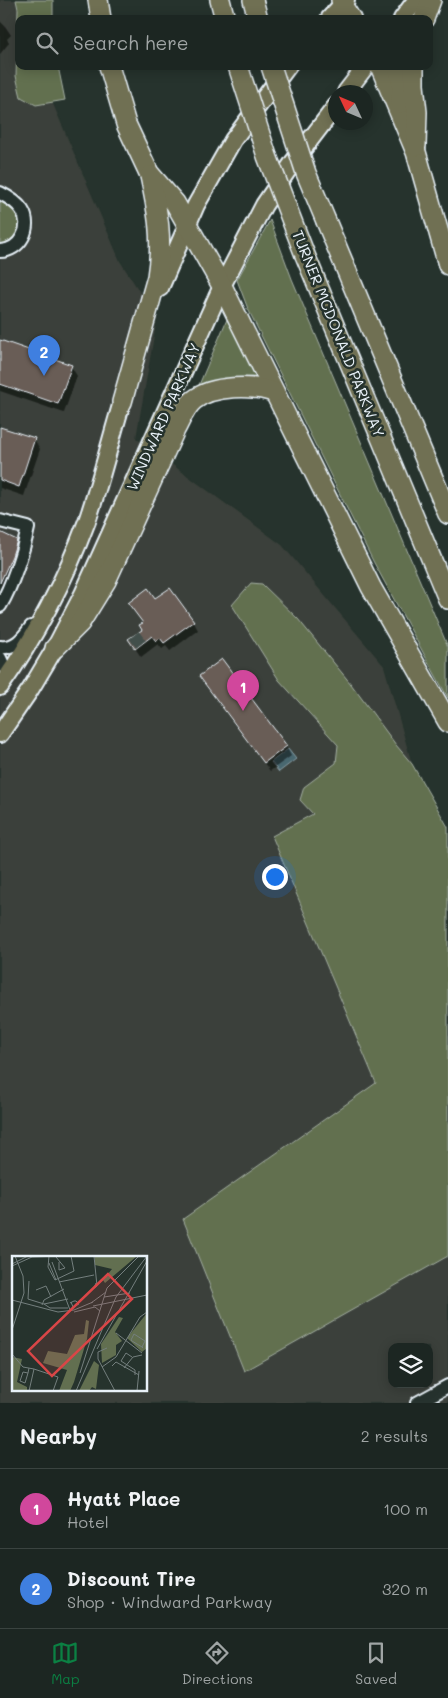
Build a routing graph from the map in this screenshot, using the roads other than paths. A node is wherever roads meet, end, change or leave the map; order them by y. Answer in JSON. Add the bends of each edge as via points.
{"nodes":[{"id":1,"x":98,"y":0,"type":"edge"},
{"id":2,"x":220,"y":0,"type":"edge"},
{"id":3,"x":253,"y":0,"type":"edge"},
{"id":4,"x":416,"y":0,"type":"edge"},
{"id":5,"x":431,"y":0,"type":"edge"},
{"id":6,"x":345,"y":6,"type":"edge"},
{"id":7,"x":100,"y":15,"type":"edge"},
{"id":8,"x":223,"y":15,"type":"edge"},
{"id":9,"x":257,"y":15,"type":"edge"},
{"id":10,"x":334,"y":15,"type":"edge"},
{"id":11,"x":405,"y":15,"type":"edge"},
{"id":12,"x":425,"y":15,"type":"edge"},
{"id":13,"x":110,"y":70,"type":"edge"},
{"id":14,"x":239,"y":70,"type":"edge"},
{"id":15,"x":272,"y":70,"type":"edge"},
{"id":16,"x":285,"y":70,"type":"edge"},
{"id":17,"x":363,"y":70,"type":"edge"},
{"id":18,"x":382,"y":70,"type":"edge"},
{"id":19,"x":399,"y":70,"type":"edge"},
{"id":20,"x":414,"y":70,"type":"edge"},
{"id":21,"x":351,"y":85,"type":"edge"},
{"id":22,"x":400,"y":114,"type":"junction"},
{"id":23,"x":328,"y":116,"type":"edge"},
{"id":24,"x":416,"y":152,"type":"junction"},
{"id":25,"x":149,"y":172,"type":"junction"},
{"id":26,"x":0,"y":193,"type":"edge"},
{"id":27,"x":187,"y":223,"type":"junction"},
{"id":28,"x":0,"y":251,"type":"edge"},
{"id":29,"x":448,"y":265,"type":"edge"},
{"id":30,"x":222,"y":286,"type":"junction"},
{"id":31,"x":274,"y":392,"type":"junction"},
{"id":32,"x":122,"y":402,"type":"junction"},
{"id":33,"x":448,"y":514,"type":"edge"},
{"id":34,"x":0,"y":521,"type":"edge"},
{"id":35,"x":69,"y":565,"type":"junction"},
{"id":36,"x":448,"y":598,"type":"edge"},
{"id":37,"x":0,"y":606,"type":"edge"},
{"id":38,"x":0,"y":647,"type":"edge"},
{"id":39,"x":55,"y":648,"type":"junction"},
{"id":40,"x":0,"y":658,"type":"edge"},
{"id":41,"x":3,"y":678,"type":"edge"},
{"id":42,"x":30,"y":690,"type":"junction"},
{"id":43,"x":448,"y":722,"type":"edge"},
{"id":44,"x":0,"y":734,"type":"edge"},
{"id":45,"x":448,"y":1386,"type":"edge"},
{"id":46,"x":417,"y":1403,"type":"edge"}],
"edges":[{"from":1,"to":7,"type":"highway"},
{"from":2,"to":8,"type":"highway"},
{"from":3,"to":9,"type":"highway"},
{"from":4,"to":11,"type":"main road"},
{"from":5,"to":12,"type":"highway"},
{"from":6,"to":10,"type":"main road"},
{"from":13,"to":25,"type":"highway","via":[[126,124]]},
{"from":14,"to":36,"type":"highway","name":"TURNER MCDONALD PARKWAY","bridge":true,"via":[[267,156],[305,256]]},
{"from":15,"to":33,"type":"highway","name":"TURNER MCDONALD PARKWAY","bridge":true,"via":[[306,173]]},
{"from":16,"to":27,"type":"main road","via":[[233,140]]},
{"from":17,"to":21,"type":"main road"},
{"from":18,"to":22,"type":"highway"},
{"from":19,"to":22,"type":"highway","via":[[402,83]]},
{"from":20,"to":24,"type":"highway"},
{"from":22,"to":24,"type":"highway"},
{"from":23,"to":30,"type":"main road","name":"WINDWARD PARKWAY","via":[[264,205]]},
{"from":24,"to":29,"type":"highway"},
{"from":25,"to":27,"type":"highway","via":[[175,202]]},
{"from":25,"to":32,"type":"highway","via":[[160,226],[160,258]]},
{"from":26,"to":28,"type":"street","via":[[17,203],[23,211],[26,229],[17,245]]},
{"from":27,"to":30,"type":"highway"},
{"from":27,"to":32,"type":"main road","via":[[163,279]]},
{"from":30,"to":31,"type":"highway"},
{"from":30,"to":39,"type":"main road","name":"WINDWARD PARKWAY","via":[[87,585]]},
{"from":31,"to":39,"type":"highway","via":[[234,388],[194,400],[175,430],[106,581],[80,623]]},
{"from":31,"to":43,"type":"highway","via":[[371,587]]},
{"from":32,"to":35,"type":"main road","via":[[102,475]]},
{"from":34,"to":37,"type":"street","via":[[28,528],[16,571]]},
{"from":35,"to":38,"type":"street","via":[[38,619],[18,643]]},
{"from":35,"to":41,"type":"main road","via":[[37,629]]},
{"from":39,"to":42,"type":"main road","name":"WINDWARD PARKWAY"},
{"from":40,"to":41,"type":"street"},
{"from":41,"to":42,"type":"main road"},
{"from":42,"to":44,"type":"main road","name":"WINDWARD PARKWAY"},
{"from":45,"to":46,"type":"street"}]}
